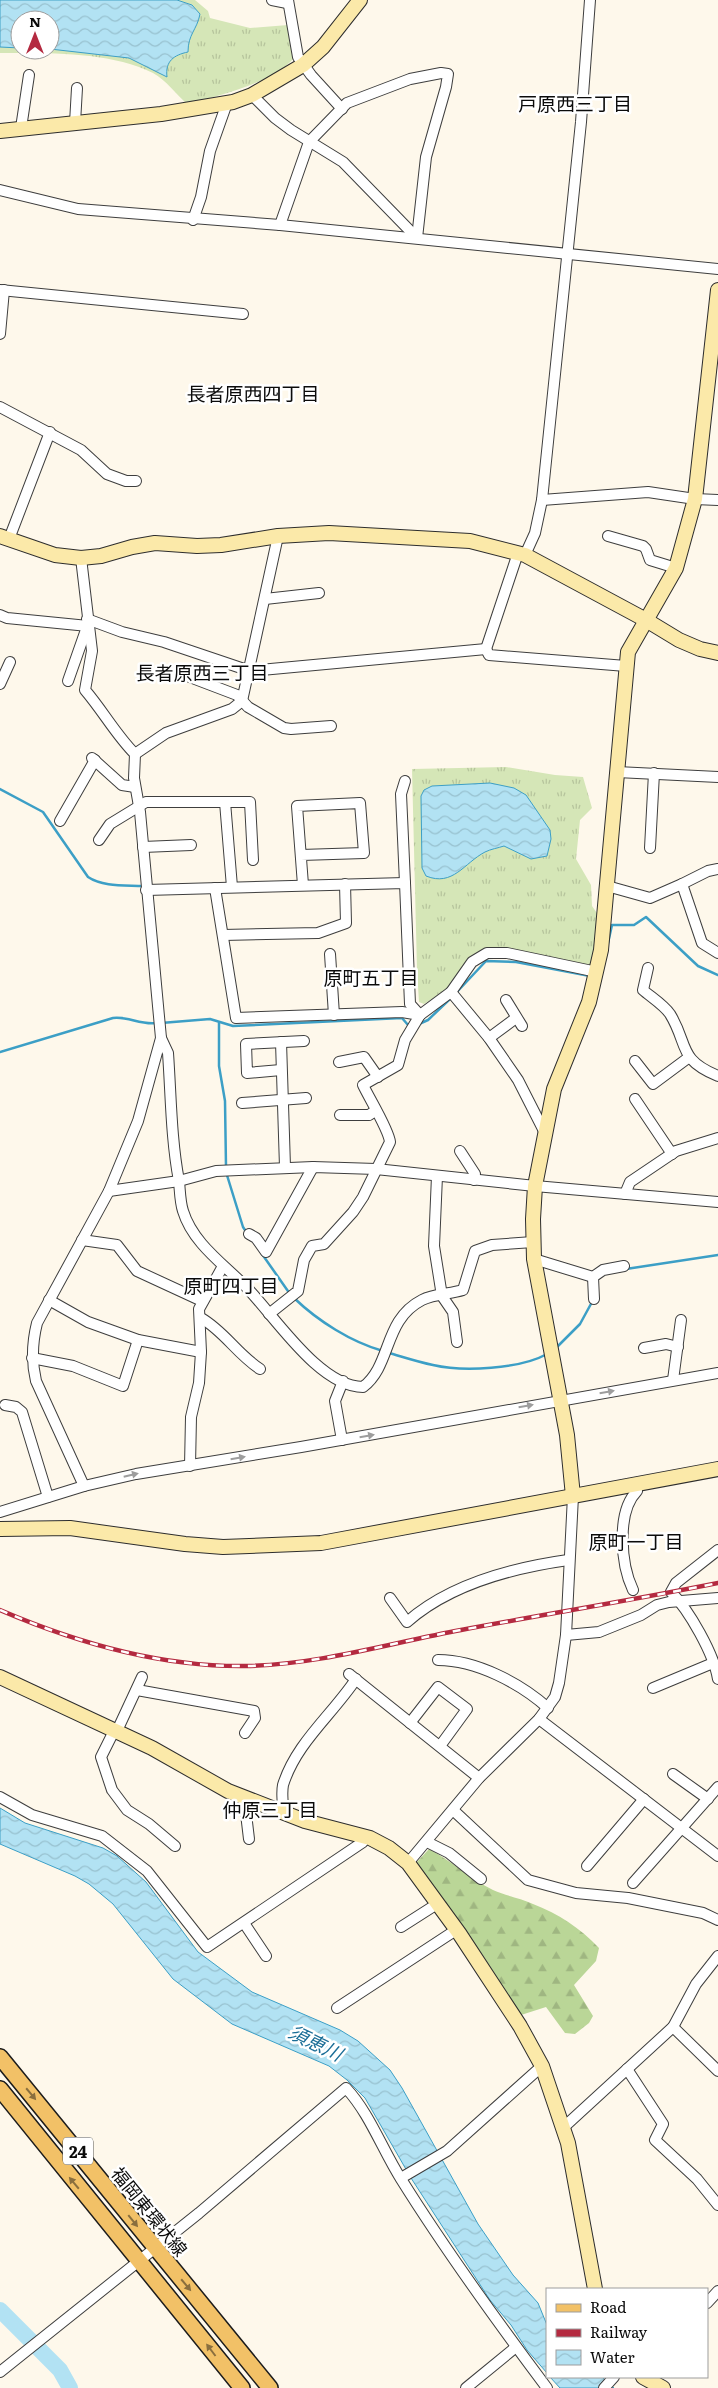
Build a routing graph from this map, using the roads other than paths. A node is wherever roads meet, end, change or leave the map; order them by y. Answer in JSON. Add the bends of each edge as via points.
{"nodes":[{"id":1,"x":272,"y":0,"type":"edge"},
{"id":2,"x":360,"y":0,"type":"edge"},
{"id":3,"x":590,"y":0,"type":"edge"},
{"id":4,"x":287,"y":2,"type":"edge"},
{"id":5,"x":303,"y":65,"type":"junction"},
{"id":6,"x":29,"y":76,"type":"dead end"},
{"id":7,"x":77,"y":88,"type":"dead end"},
{"id":8,"x":252,"y":95,"type":"junction"},
{"id":9,"x":226,"y":103,"type":"junction"},
{"id":10,"x":342,"y":109,"type":"junction"},
{"id":11,"x":75,"y":123,"type":"junction"},
{"id":12,"x":21,"y":128,"type":"junction"},
{"id":13,"x":0,"y":131,"type":"edge"},
{"id":14,"x":309,"y":142,"type":"junction"},
{"id":15,"x":0,"y":190,"type":"edge"},
{"id":16,"x":193,"y":220,"type":"junction"},
{"id":17,"x":280,"y":225,"type":"junction"},
{"id":18,"x":418,"y":238,"type":"junction"},
{"id":19,"x":567,"y":253,"type":"junction"},
{"id":20,"x":718,"y":269,"type":"edge"},
{"id":21,"x":2,"y":290,"type":"edge"},
{"id":22,"x":718,"y":290,"type":"edge"},
{"id":23,"x":243,"y":314,"type":"dead end"},
{"id":24,"x":0,"y":334,"type":"edge"},
{"id":25,"x":0,"y":407,"type":"edge"},
{"id":26,"x":50,"y":432,"type":"junction"},
{"id":27,"x":136,"y":480,"type":"dead end"},
{"id":28,"x":542,"y":500,"type":"junction"},
{"id":29,"x":695,"y":500,"type":"junction"},
{"id":30,"x":718,"y":500,"type":"edge"},
{"id":31,"x":278,"y":536,"type":"junction"},
{"id":32,"x":608,"y":536,"type":"dead end"},
{"id":33,"x":5,"y":537,"type":"edge"},
{"id":34,"x":521,"y":554,"type":"junction"},
{"id":35,"x":82,"y":558,"type":"junction"},
{"id":36,"x":676,"y":568,"type":"junction"},
{"id":37,"x":319,"y":593,"type":"dead end"},
{"id":38,"x":265,"y":598,"type":"junction"},
{"id":39,"x":0,"y":615,"type":"edge"},
{"id":40,"x":646,"y":620,"type":"junction"},
{"id":41,"x":87,"y":622,"type":"junction"},
{"id":42,"x":486,"y":649,"type":"junction"},
{"id":43,"x":718,"y":653,"type":"edge"},
{"id":44,"x":10,"y":662,"type":"dead end"},
{"id":45,"x":626,"y":666,"type":"junction"},
{"id":46,"x":250,"y":671,"type":"junction"},
{"id":47,"x":187,"y":676,"type":"dead end"},
{"id":48,"x":68,"y":681,"type":"dead end"},
{"id":49,"x":0,"y":684,"type":"edge"},
{"id":50,"x":242,"y":701,"type":"junction"},
{"id":51,"x":331,"y":726,"type":"dead end"},
{"id":52,"x":135,"y":754,"type":"junction"},
{"id":53,"x":617,"y":772,"type":"junction"},
{"id":54,"x":654,"y":773,"type":"junction"},
{"id":55,"x":718,"y":777,"type":"edge"},
{"id":56,"x":405,"y":782,"type":"dead end"},
{"id":57,"x":135,"y":787,"type":"junction"},
{"id":58,"x":225,"y":802,"type":"junction"},
{"id":59,"x":138,"y":805,"type":"junction"},
{"id":60,"x":60,"y":821,"type":"dead end"},
{"id":61,"x":99,"y":840,"type":"dead end"},
{"id":62,"x":191,"y":845,"type":"dead end"},
{"id":63,"x":143,"y":847,"type":"junction"},
{"id":64,"x":650,"y":848,"type":"dead end"},
{"id":65,"x":301,"y":855,"type":"junction"},
{"id":66,"x":253,"y":860,"type":"dead end"},
{"id":67,"x":718,"y":869,"type":"edge"},
{"id":68,"x":405,"y":883,"type":"junction"},
{"id":69,"x":345,"y":884,"type":"junction"},
{"id":70,"x":682,"y":884,"type":"junction"},
{"id":71,"x":303,"y":885,"type":"junction"},
{"id":72,"x":607,"y":886,"type":"junction"},
{"id":73,"x":232,"y":887,"type":"junction"},
{"id":74,"x":215,"y":888,"type":"junction"},
{"id":75,"x":146,"y":890,"type":"junction"},
{"id":76,"x":223,"y":935,"type":"junction"},
{"id":77,"x":718,"y":952,"type":"edge"},
{"id":78,"x":330,"y":954,"type":"dead end"},
{"id":79,"x":648,"y":968,"type":"dead end"},
{"id":80,"x":597,"y":972,"type":"junction"},
{"id":81,"x":451,"y":992,"type":"junction"},
{"id":82,"x":506,"y":1000,"type":"dead end"},
{"id":83,"x":334,"y":1015,"type":"junction"},
{"id":84,"x":420,"y":1015,"type":"junction"},
{"id":85,"x":160,"y":1038,"type":"junction"},
{"id":86,"x":489,"y":1038,"type":"junction"},
{"id":87,"x":304,"y":1041,"type":"dead end"},
{"id":88,"x":281,"y":1042,"type":"junction"},
{"id":89,"x":688,"y":1058,"type":"junction"},
{"id":90,"x":635,"y":1061,"type":"dead end"},
{"id":91,"x":339,"y":1062,"type":"dead end"},
{"id":92,"x":281,"y":1070,"type":"junction"},
{"id":93,"x":718,"y":1076,"type":"edge"},
{"id":94,"x":378,"y":1077,"type":"junction"},
{"id":95,"x":306,"y":1098,"type":"dead end"},
{"id":96,"x":635,"y":1099,"type":"dead end"},
{"id":97,"x":283,"y":1100,"type":"junction"},
{"id":98,"x":242,"y":1103,"type":"dead end"},
{"id":99,"x":376,"y":1111,"type":"junction"},
{"id":100,"x":340,"y":1115,"type":"dead end"},
{"id":101,"x":545,"y":1133,"type":"junction"},
{"id":102,"x":718,"y":1138,"type":"edge"},
{"id":103,"x":460,"y":1151,"type":"dead end"},
{"id":104,"x":672,"y":1154,"type":"junction"},
{"id":105,"x":285,"y":1167,"type":"junction"},
{"id":106,"x":313,"y":1167,"type":"junction"},
{"id":107,"x":376,"y":1169,"type":"junction"},
{"id":108,"x":437,"y":1176,"type":"junction"},
{"id":109,"x":474,"y":1180,"type":"junction"},
{"id":110,"x":179,"y":1181,"type":"junction"},
{"id":111,"x":535,"y":1186,"type":"junction"},
{"id":112,"x":109,"y":1191,"type":"junction"},
{"id":113,"x":625,"y":1194,"type":"junction"},
{"id":114,"x":718,"y":1202,"type":"edge"},
{"id":115,"x":249,"y":1234,"type":"dead end"},
{"id":116,"x":82,"y":1240,"type":"junction"},
{"id":117,"x":533,"y":1242,"type":"junction"},
{"id":118,"x":534,"y":1259,"type":"junction"},
{"id":119,"x":223,"y":1266,"type":"junction"},
{"id":120,"x":624,"y":1266,"type":"dead end"},
{"id":121,"x":593,"y":1277,"type":"junction"},
{"id":122,"x":442,"y":1296,"type":"junction"},
{"id":123,"x":594,"y":1299,"type":"dead end"},
{"id":124,"x":49,"y":1300,"type":"junction"},
{"id":125,"x":202,"y":1301,"type":"junction"},
{"id":126,"x":269,"y":1314,"type":"junction"},
{"id":127,"x":201,"y":1318,"type":"junction"},
{"id":128,"x":681,"y":1320,"type":"dead end"},
{"id":129,"x":138,"y":1340,"type":"junction"},
{"id":130,"x":457,"y":1342,"type":"dead end"},
{"id":131,"x":678,"y":1347,"type":"junction"},
{"id":132,"x":644,"y":1348,"type":"dead end"},
{"id":133,"x":201,"y":1352,"type":"junction"},
{"id":134,"x":32,"y":1358,"type":"junction"},
{"id":135,"x":260,"y":1369,"type":"dead end"},
{"id":136,"x":718,"y":1372,"type":"edge"},
{"id":137,"x":673,"y":1380,"type":"junction"},
{"id":138,"x":343,"y":1381,"type":"junction"},
{"id":139,"x":559,"y":1400,"type":"junction"},
{"id":140,"x":6,"y":1405,"type":"dead end"},
{"id":141,"x":342,"y":1440,"type":"junction"},
{"id":142,"x":190,"y":1466,"type":"junction"},
{"id":143,"x":718,"y":1469,"type":"edge"},
{"id":144,"x":635,"y":1484,"type":"junction"},
{"id":145,"x":84,"y":1486,"type":"junction"},
{"id":146,"x":573,"y":1496,"type":"junction"},
{"id":147,"x":48,"y":1497,"type":"junction"},
{"id":148,"x":0,"y":1512,"type":"edge"},
{"id":149,"x":0,"y":1529,"type":"edge"},
{"id":150,"x":718,"y":1550,"type":"edge"},
{"id":151,"x":568,"y":1560,"type":"junction"},
{"id":152,"x":633,"y":1590,"type":"dead end"},
{"id":153,"x":390,"y":1598,"type":"dead end"},
{"id":154,"x":718,"y":1598,"type":"edge"},
{"id":155,"x":679,"y":1600,"type":"junction"},
{"id":156,"x":566,"y":1635,"type":"junction"},
{"id":157,"x":438,"y":1660,"type":"dead end"},
{"id":158,"x":713,"y":1663,"type":"junction"},
{"id":159,"x":0,"y":1677,"type":"edge"},
{"id":160,"x":142,"y":1677,"type":"dead end"},
{"id":161,"x":718,"y":1679,"type":"edge"},
{"id":162,"x":653,"y":1688,"type":"dead end"},
{"id":163,"x":137,"y":1690,"type":"junction"},
{"id":164,"x":548,"y":1708,"type":"junction"},
{"id":165,"x":539,"y":1719,"type":"junction"},
{"id":166,"x":410,"y":1723,"type":"junction"},
{"id":167,"x":115,"y":1732,"type":"junction"},
{"id":168,"x":245,"y":1733,"type":"dead end"},
{"id":169,"x":440,"y":1746,"type":"junction"},
{"id":170,"x":673,"y":1774,"type":"dead end"},
{"id":171,"x":479,"y":1778,"type":"junction"},
{"id":172,"x":718,"y":1788,"type":"edge"},
{"id":173,"x":0,"y":1797,"type":"edge"},
{"id":174,"x":244,"y":1797,"type":"junction"},
{"id":175,"x":644,"y":1799,"type":"junction"},
{"id":176,"x":708,"y":1799,"type":"junction"},
{"id":177,"x":453,"y":1810,"type":"junction"},
{"id":178,"x":282,"y":1812,"type":"junction"},
{"id":179,"x":682,"y":1828,"type":"junction"},
{"id":180,"x":366,"y":1837,"type":"junction"},
{"id":181,"x":249,"y":1839,"type":"dead end"},
{"id":182,"x":427,"y":1842,"type":"junction"},
{"id":183,"x":175,"y":1846,"type":"dead end"},
{"id":184,"x":718,"y":1856,"type":"edge"},
{"id":185,"x":408,"y":1863,"type":"junction"},
{"id":186,"x":587,"y":1866,"type":"dead end"},
{"id":187,"x":481,"y":1880,"type":"dead end"},
{"id":188,"x":633,"y":1884,"type":"dead end"},
{"id":189,"x":436,"y":1904,"type":"junction"},
{"id":190,"x":718,"y":1920,"type":"edge"},
{"id":191,"x":244,"y":1922,"type":"junction"},
{"id":192,"x":401,"y":1927,"type":"dead end"},
{"id":193,"x":456,"y":1930,"type":"junction"},
{"id":194,"x":266,"y":1956,"type":"dead end"},
{"id":195,"x":718,"y":1956,"type":"edge"},
{"id":196,"x":337,"y":2008,"type":"dead end"},
{"id":197,"x":673,"y":2027,"type":"junction"},
{"id":198,"x":0,"y":2057,"type":"edge"},
{"id":199,"x":542,"y":2066,"type":"junction"},
{"id":200,"x":627,"y":2069,"type":"junction"},
{"id":201,"x":718,"y":2072,"type":"edge"},
{"id":202,"x":0,"y":2089,"type":"edge"},
{"id":203,"x":564,"y":2127,"type":"junction"},
{"id":204,"x":404,"y":2176,"type":"junction"},
{"id":205,"x":718,"y":2205,"type":"edge"},
{"id":206,"x":155,"y":2247,"type":"junction"},
{"id":207,"x":139,"y":2261,"type":"junction"},
{"id":208,"x":595,"y":2288,"type":"edge"},
{"id":209,"x":718,"y":2292,"type":"edge"},
{"id":210,"x":708,"y":2302,"type":"edge"},
{"id":211,"x":516,"y":2347,"type":"junction"},
{"id":212,"x":0,"y":2372,"type":"edge"},
{"id":213,"x":614,"y":2378,"type":"edge"},
{"id":214,"x":645,"y":2378,"type":"edge"},
{"id":215,"x":242,"y":2388,"type":"edge"},
{"id":216,"x":270,"y":2388,"type":"edge"},
{"id":217,"x":466,"y":2388,"type":"edge"},
{"id":218,"x":547,"y":2388,"type":"edge"},
{"id":219,"x":604,"y":2388,"type":"edge"},
{"id":220,"x":663,"y":2388,"type":"edge"}],
"edges":[{"from":1,"to":4,"type":"street"},
{"from":2,"to":5,"type":"street","via":[[323,47]]},
{"from":3,"to":19,"type":"street"},
{"from":4,"to":5,"type":"street","via":[[298,57]]},
{"from":5,"to":8,"type":"street"},
{"from":5,"to":10,"type":"street"},
{"from":6,"to":12,"type":"street"},
{"from":7,"to":11,"type":"street"},
{"from":8,"to":9,"type":"street"},
{"from":8,"to":14,"type":"street","via":[[275,118]]},
{"from":9,"to":11,"type":"street"},
{"from":9,"to":16,"type":"street"},
{"from":10,"to":14,"type":"street"},
{"from":10,"to":18,"type":"street","via":[[347,103],[410,79],[448,74],[426,157]]},
{"from":11,"to":12,"type":"street"},
{"from":12,"to":13,"type":"street"},
{"from":14,"to":17,"type":"street"},
{"from":14,"to":18,"type":"street","via":[[343,162]]},
{"from":15,"to":16,"type":"street","via":[[78,209]]},
{"from":16,"to":17,"type":"street"},
{"from":17,"to":18,"type":"street"},
{"from":18,"to":19,"type":"street"},
{"from":19,"to":20,"type":"street"},
{"from":19,"to":28,"type":"street"},
{"from":21,"to":23,"type":"street"},
{"from":21,"to":24,"type":"street"},
{"from":22,"to":29,"type":"street"},
{"from":25,"to":26,"type":"street"},
{"from":26,"to":27,"type":"street","via":[[81,450],[107,474],[126,481]]},
{"from":26,"to":33,"type":"street"},
{"from":28,"to":29,"type":"street","via":[[648,492]]},
{"from":28,"to":34,"type":"street","via":[[535,533]]},
{"from":29,"to":30,"type":"street"},
{"from":29,"to":36,"type":"street"},
{"from":31,"to":34,"type":"street","via":[[329,533],[440,538],[470,541]]},
{"from":31,"to":35,"type":"street","via":[[221,545],[156,543]]},
{"from":31,"to":38,"type":"street"},
{"from":32,"to":36,"type":"street","via":[[643,546],[650,560]]},
{"from":33,"to":35,"type":"street","via":[[55,555]]},
{"from":34,"to":40,"type":"street"},
{"from":34,"to":42,"type":"street"},
{"from":35,"to":41,"type":"street"},
{"from":36,"to":40,"type":"street"},
{"from":37,"to":38,"type":"street"},
{"from":38,"to":46,"type":"street"},
{"from":39,"to":41,"type":"street"},
{"from":40,"to":43,"type":"street","via":[[679,640]]},
{"from":40,"to":45,"type":"street","via":[[630,646]]},
{"from":41,"to":46,"type":"street","via":[[164,642]]},
{"from":41,"to":48,"type":"street"},
{"from":41,"to":52,"type":"street","via":[[92,651],[85,690]]},
{"from":42,"to":45,"type":"street","via":[[489,654]]},
{"from":42,"to":46,"type":"street"},
{"from":44,"to":49,"type":"street"},
{"from":45,"to":53,"type":"street"},
{"from":46,"to":50,"type":"street"},
{"from":47,"to":50,"type":"street","via":[[237,695]]},
{"from":50,"to":51,"type":"street","via":[[291,730]]},
{"from":50,"to":52,"type":"street","via":[[232,709],[166,732]]},
{"from":52,"to":57,"type":"street"},
{"from":53,"to":54,"type":"street"},
{"from":53,"to":72,"type":"street"},
{"from":54,"to":55,"type":"street"},
{"from":54,"to":64,"type":"street"},
{"from":56,"to":68,"type":"street","via":[[401,794]]},
{"from":57,"to":59,"type":"street"},
{"from":57,"to":60,"type":"street","via":[[122,785],[93,759]]},
{"from":58,"to":59,"type":"street","via":[[146,802]]},
{"from":58,"to":66,"type":"street","via":[[250,802]]},
{"from":58,"to":73,"type":"street"},
{"from":59,"to":61,"type":"street","via":[[110,824]]},
{"from":59,"to":63,"type":"street"},
{"from":62,"to":63,"type":"street"},
{"from":63,"to":75,"type":"street"},
{"from":65,"to":65,"type":"street","via":[[296,806],[360,803],[364,853]]},
{"from":65,"to":71,"type":"street"},
{"from":67,"to":70,"type":"street"},
{"from":68,"to":69,"type":"street"},
{"from":68,"to":84,"type":"street","via":[[410,1004]]},
{"from":69,"to":71,"type":"street"},
{"from":69,"to":76,"type":"street","via":[[346,923],[318,933]]},
{"from":70,"to":72,"type":"street","via":[[650,898]]},
{"from":70,"to":77,"type":"street","via":[[702,943]]},
{"from":71,"to":73,"type":"street"},
{"from":72,"to":80,"type":"street"},
{"from":73,"to":74,"type":"street"},
{"from":74,"to":75,"type":"street"},
{"from":74,"to":76,"type":"street"},
{"from":75,"to":85,"type":"street"},
{"from":76,"to":83,"type":"street","via":[[236,1018]]},
{"from":78,"to":83,"type":"street"},
{"from":79,"to":89,"type":"street","via":[[643,990],[669,1013]]},
{"from":80,"to":81,"type":"street","via":[[497,952],[472,962]]},
{"from":80,"to":101,"type":"street","via":[[589,1002],[560,1071]]},
{"from":81,"to":84,"type":"street"},
{"from":81,"to":86,"type":"street"},
{"from":82,"to":86,"type":"street","via":[[519,1022]]},
{"from":83,"to":84,"type":"street","via":[[402,1012]]},
{"from":84,"to":94,"type":"street","via":[[405,1040],[398,1065]]},
{"from":85,"to":110,"type":"street","via":[[168,1052]]},
{"from":85,"to":112,"type":"street","via":[[138,1121]]},
{"from":86,"to":101,"type":"street","via":[[518,1080]]},
{"from":87,"to":88,"type":"street"},
{"from":88,"to":92,"type":"street"},
{"from":88,"to":92,"type":"street","via":[[246,1044],[247,1073]]},
{"from":89,"to":90,"type":"street","via":[[653,1084]]},
{"from":89,"to":93,"type":"street"},
{"from":91,"to":94,"type":"street","via":[[364,1057]]},
{"from":92,"to":97,"type":"street"},
{"from":94,"to":99,"type":"street","via":[[363,1084]]},
{"from":95,"to":97,"type":"street"},
{"from":96,"to":104,"type":"street"},
{"from":97,"to":98,"type":"street"},
{"from":97,"to":105,"type":"street"},
{"from":99,"to":100,"type":"street","via":[[369,1115]]},
{"from":99,"to":107,"type":"street","via":[[390,1142]]},
{"from":101,"to":111,"type":"street"},
{"from":102,"to":104,"type":"street"},
{"from":103,"to":109,"type":"street","via":[[475,1174]]},
{"from":104,"to":113,"type":"street","via":[[630,1182]]},
{"from":105,"to":106,"type":"street"},
{"from":105,"to":110,"type":"street","via":[[216,1171]]},
{"from":106,"to":107,"type":"street"},
{"from":106,"to":115,"type":"street","via":[[266,1252]]},
{"from":107,"to":108,"type":"street"},
{"from":107,"to":126,"type":"street","via":[[353,1212],[324,1244],[312,1246],[304,1260],[298,1291]]},
{"from":108,"to":109,"type":"street"},
{"from":108,"to":122,"type":"street","via":[[434,1246]]},
{"from":109,"to":111,"type":"street"},
{"from":110,"to":112,"type":"street"},
{"from":110,"to":119,"type":"street","via":[[182,1210],[187,1222]]},
{"from":111,"to":113,"type":"street"},
{"from":111,"to":117,"type":"street"},
{"from":112,"to":116,"type":"street"},
{"from":113,"to":114,"type":"street"},
{"from":116,"to":124,"type":"street"},
{"from":116,"to":125,"type":"street","via":[[117,1245],[136,1272]]},
{"from":117,"to":118,"type":"street"},
{"from":117,"to":122,"type":"street","via":[[492,1245],[475,1251],[464,1290]]},
{"from":118,"to":121,"type":"street"},
{"from":118,"to":139,"type":"street"},
{"from":119,"to":125,"type":"street"},
{"from":119,"to":126,"type":"street"},
{"from":120,"to":121,"type":"street","via":[[603,1270]]},
{"from":121,"to":123,"type":"street"},
{"from":122,"to":130,"type":"street","via":[[453,1312]]},
{"from":122,"to":138,"type":"street","via":[[422,1300],[404,1316],[393,1330],[376,1376],[369,1383],[357,1387]]},
{"from":124,"to":129,"type":"street","via":[[88,1322]]},
{"from":124,"to":134,"type":"street","via":[[36,1323]]},
{"from":125,"to":127,"type":"street"},
{"from":126,"to":138,"type":"street","via":[[318,1366]]},
{"from":127,"to":133,"type":"street"},
{"from":127,"to":135,"type":"street","via":[[215,1326],[244,1359]]},
{"from":128,"to":131,"type":"street"},
{"from":129,"to":133,"type":"street"},
{"from":129,"to":134,"type":"street","via":[[123,1386],[73,1366]]},
{"from":131,"to":132,"type":"street","via":[[666,1344]]},
{"from":131,"to":137,"type":"street"},
{"from":133,"to":142,"type":"street","via":[[190,1417]]},
{"from":134,"to":145,"type":"street","via":[[36,1380]]},
{"from":136,"to":137,"type":"street"},
{"from":139,"to":137,"type":"street","one_way":true},
{"from":138,"to":141,"type":"street","via":[[335,1401]]},
{"from":141,"to":139,"type":"street","one_way":true},
{"from":139,"to":146,"type":"street","via":[[571,1459]]},
{"from":140,"to":147,"type":"street","via":[[22,1412]]},
{"from":142,"to":141,"type":"street","one_way":true},
{"from":145,"to":142,"type":"street","one_way":true},
{"from":143,"to":144,"type":"street"},
{"from":144,"to":146,"type":"street"},
{"from":144,"to":152,"type":"street","via":[[637,1491],[624,1513],[623,1552]]},
{"from":145,"to":147,"type":"street"},
{"from":146,"to":149,"type":"street","via":[[321,1543],[277,1546],[185,1544],[70,1528]]},
{"from":146,"to":151,"type":"street"},
{"from":147,"to":148,"type":"street"},
{"from":150,"to":155,"type":"street","via":[[676,1583],[671,1592]]},
{"from":151,"to":153,"type":"street","via":[[479,1581],[439,1599],[407,1622]]},
{"from":151,"to":156,"type":"street"},
{"from":154,"to":155,"type":"street"},
{"from":155,"to":156,"type":"street","via":[[657,1605],[599,1632]]},
{"from":155,"to":158,"type":"street"},
{"from":156,"to":164,"type":"street","via":[[559,1683]]},
{"from":157,"to":164,"type":"street","via":[[483,1670],[522,1689]]},
{"from":158,"to":161,"type":"street"},
{"from":158,"to":162,"type":"street"},
{"from":159,"to":167,"type":"street"},
{"from":160,"to":163,"type":"street"},
{"from":163,"to":167,"type":"street"},
{"from":163,"to":168,"type":"street","via":[[254,1711],[255,1718]]},
{"from":164,"to":165,"type":"street"},
{"from":165,"to":171,"type":"street"},
{"from":165,"to":175,"type":"street"},
{"from":166,"to":169,"type":"street"},
{"from":166,"to":169,"type":"street","via":[[438,1687],[467,1709]]},
{"from":166,"to":178,"type":"street","via":[[353,1677],[303,1744],[284,1783]]},
{"from":167,"to":174,"type":"street"},
{"from":167,"to":183,"type":"street","via":[[101,1757],[112,1790],[127,1810]]},
{"from":169,"to":171,"type":"street"},
{"from":170,"to":176,"type":"street"},
{"from":171,"to":177,"type":"street"},
{"from":172,"to":176,"type":"street"},
{"from":173,"to":191,"type":"street","via":[[32,1815],[102,1836],[147,1870],[207,1947]]},
{"from":174,"to":178,"type":"street"},
{"from":174,"to":181,"type":"street"},
{"from":175,"to":179,"type":"street"},
{"from":175,"to":186,"type":"street"},
{"from":176,"to":179,"type":"street"},
{"from":177,"to":182,"type":"street"},
{"from":177,"to":190,"type":"street","via":[[528,1880],[576,1894],[628,1898],[702,1913]]},
{"from":178,"to":180,"type":"street"},
{"from":179,"to":184,"type":"street"},
{"from":179,"to":188,"type":"street"},
{"from":180,"to":185,"type":"street","via":[[390,1848]]},
{"from":180,"to":191,"type":"street"},
{"from":182,"to":185,"type":"street"},
{"from":182,"to":187,"type":"street","via":[[450,1853]]},
{"from":185,"to":189,"type":"street"},
{"from":189,"to":192,"type":"street"},
{"from":189,"to":193,"type":"street"},
{"from":191,"to":194,"type":"street"},
{"from":193,"to":196,"type":"street"},
{"from":193,"to":199,"type":"street","via":[[520,2026]]},
{"from":195,"to":197,"type":"street","via":[[696,1984]]},
{"from":197,"to":200,"type":"street"},
{"from":197,"to":201,"type":"street"},
{"from":198,"to":206,"type":"main road","name":"福岡東環状線","number":"24","one_way":true},
{"from":199,"to":203,"type":"street"},
{"from":199,"to":204,"type":"street","via":[[447,2151]]},
{"from":200,"to":203,"type":"street"},
{"from":200,"to":205,"type":"street","via":[[663,2124],[655,2140],[697,2178]]},
{"from":207,"to":202,"type":"main road","number":"24","one_way":true},
{"from":203,"to":208,"type":"street"},
{"from":204,"to":206,"type":"street","via":[[361,2106],[346,2088]]},
{"from":204,"to":211,"type":"street"},
{"from":206,"to":207,"type":"street"},
{"from":206,"to":216,"type":"main road","name":"福岡東環状線","number":"24","one_way":true},
{"from":207,"to":212,"type":"street"},
{"from":215,"to":207,"type":"main road","number":"24","one_way":true},
{"from":209,"to":210,"type":"street"},
{"from":211,"to":217,"type":"street"},
{"from":211,"to":218,"type":"street"},
{"from":213,"to":219,"type":"street"},
{"from":214,"to":220,"type":"street"}]}
